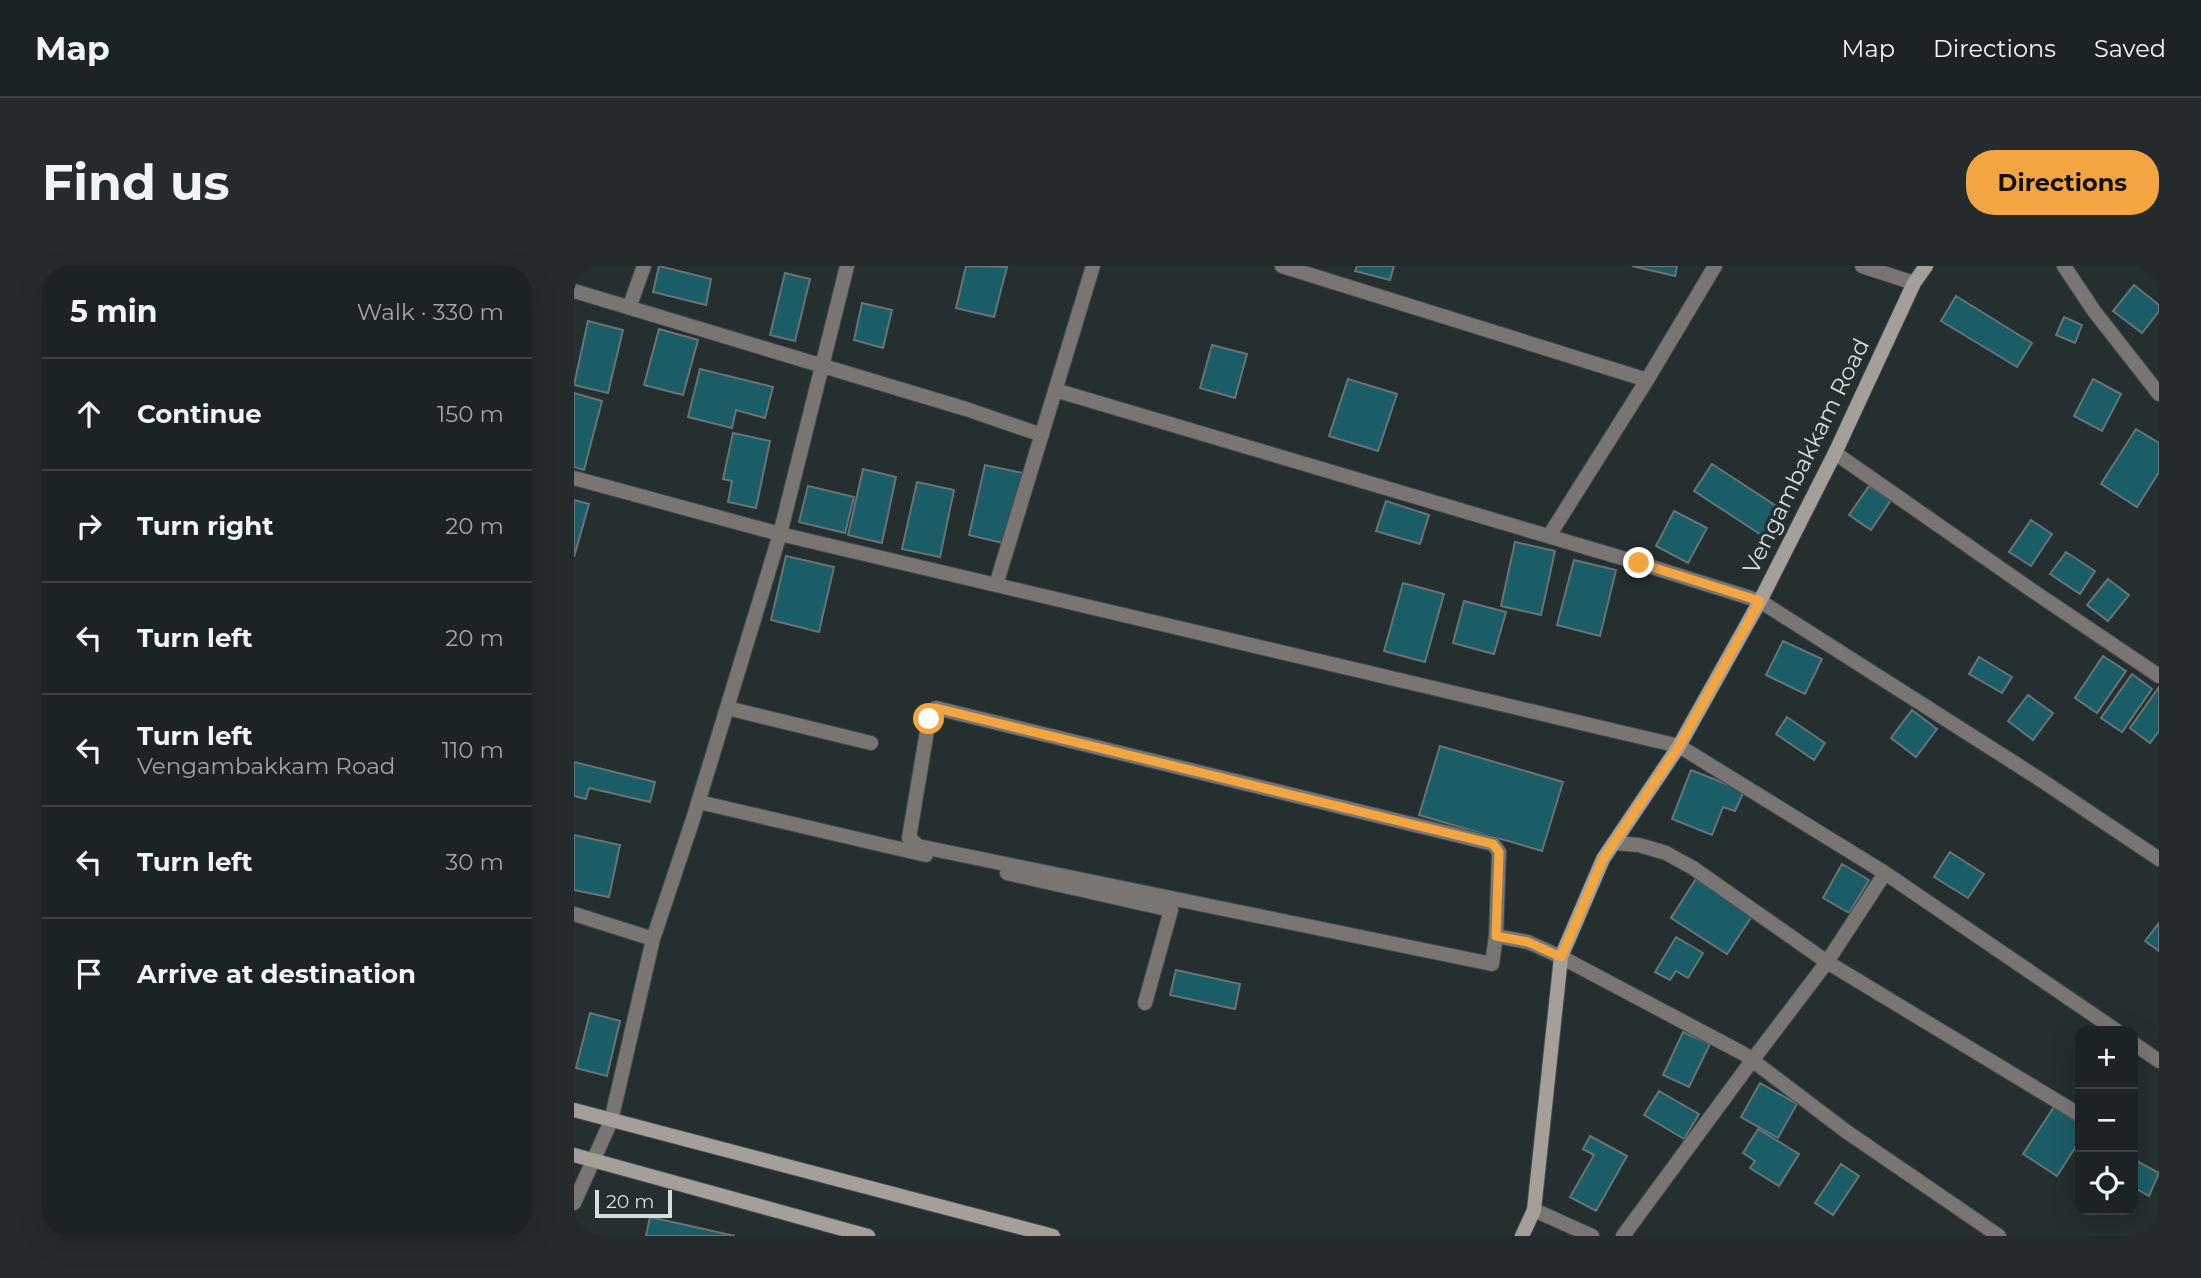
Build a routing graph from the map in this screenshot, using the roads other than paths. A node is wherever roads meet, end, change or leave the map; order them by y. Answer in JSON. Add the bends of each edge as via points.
{"nodes":[{"id":1,"x":644,"y":266,"type":"edge"},
{"id":2,"x":847,"y":266,"type":"edge"},
{"id":3,"x":1093,"y":266,"type":"edge"},
{"id":4,"x":1282,"y":266,"type":"edge"},
{"id":5,"x":1715,"y":266,"type":"edge"},
{"id":6,"x":1862,"y":266,"type":"edge"},
{"id":7,"x":1926,"y":266,"type":"edge"},
{"id":8,"x":2064,"y":266,"type":"edge"},
{"id":9,"x":1914,"y":283,"type":"junction"},
{"id":10,"x":574,"y":291,"type":"edge"},
{"id":11,"x":629,"y":308,"type":"junction"},
{"id":12,"x":822,"y":365,"type":"junction"},
{"id":13,"x":1647,"y":380,"type":"junction"},
{"id":14,"x":1055,"y":390,"type":"junction"},
{"id":15,"x":2159,"y":394,"type":"edge"},
{"id":16,"x":1042,"y":435,"type":"junction"},
{"id":17,"x":1836,"y":453,"type":"junction"},
{"id":18,"x":574,"y":478,"type":"edge"},
{"id":19,"x":780,"y":534,"type":"junction"},
{"id":20,"x":1549,"y":536,"type":"junction"},
{"id":21,"x":996,"y":585,"type":"junction"},
{"id":22,"x":1760,"y":601,"type":"junction"},
{"id":23,"x":2158,"y":673,"type":"edge"},
{"id":24,"x":727,"y":708,"type":"junction"},
{"id":25,"x":870,"y":743,"type":"dead end"},
{"id":26,"x":1679,"y":746,"type":"junction"},
{"id":27,"x":699,"y":802,"type":"junction"},
{"id":28,"x":1614,"y":843,"type":"junction"},
{"id":29,"x":2159,"y":859,"type":"edge"},
{"id":30,"x":1885,"y":873,"type":"junction"},
{"id":31,"x":574,"y":914,"type":"edge"},
{"id":32,"x":1496,"y":936,"type":"junction"},
{"id":33,"x":653,"y":939,"type":"junction"},
{"id":34,"x":1561,"y":957,"type":"junction"},
{"id":35,"x":1827,"y":962,"type":"junction"},
{"id":36,"x":1145,"y":1003,"type":"dead end"},
{"id":37,"x":2110,"y":1026,"type":"edge"},
{"id":38,"x":2138,"y":1046,"type":"edge"},
{"id":39,"x":2159,"y":1061,"type":"edge"},
{"id":40,"x":1751,"y":1062,"type":"junction"},
{"id":41,"x":574,"y":1110,"type":"edge"},
{"id":42,"x":2075,"y":1112,"type":"edge"},
{"id":43,"x":611,"y":1121,"type":"junction"},
{"id":44,"x":574,"y":1156,"type":"edge"},
{"id":45,"x":591,"y":1161,"type":"junction"},
{"id":46,"x":574,"y":1203,"type":"edge"},
{"id":47,"x":1534,"y":1210,"type":"junction"},
{"id":48,"x":868,"y":1236,"type":"edge"},
{"id":49,"x":1053,"y":1236,"type":"edge"},
{"id":50,"x":1521,"y":1236,"type":"edge"},
{"id":51,"x":1592,"y":1236,"type":"edge"},
{"id":52,"x":1623,"y":1236,"type":"edge"},
{"id":53,"x":1999,"y":1236,"type":"edge"}],
"edges":[{"from":1,"to":11,"type":"street"},
{"from":2,"to":12,"type":"street"},
{"from":3,"to":14,"type":"street"},
{"from":4,"to":13,"type":"street"},
{"from":5,"to":13,"type":"street"},
{"from":6,"to":9,"type":"street"},
{"from":7,"to":9,"type":"main road","name":"Vengambakkam Road"},
{"from":8,"to":15,"type":"street"},
{"from":9,"to":17,"type":"main road","name":"Vengambakkam Road"},
{"from":10,"to":11,"type":"street"},
{"from":11,"to":12,"type":"street"},
{"from":12,"to":16,"type":"street"},
{"from":12,"to":19,"type":"street"},
{"from":13,"to":20,"type":"street"},
{"from":14,"to":16,"type":"street"},
{"from":14,"to":20,"type":"street"},
{"from":16,"to":21,"type":"street"},
{"from":17,"to":22,"type":"main road","name":"Vengambakkam Road"},
{"from":17,"to":23,"type":"street"},
{"from":18,"to":19,"type":"street"},
{"from":19,"to":21,"type":"street"},
{"from":19,"to":24,"type":"street"},
{"from":20,"to":22,"type":"street"},
{"from":21,"to":26,"type":"street"},
{"from":22,"to":26,"type":"main road","name":"Vengambakkam Road"},
{"from":22,"to":29,"type":"street"},
{"from":24,"to":25,"type":"street"},
{"from":24,"to":27,"type":"street"},
{"from":26,"to":28,"type":"main road","name":"Vengambakkam Road"},
{"from":26,"to":30,"type":"street"},
{"from":27,"to":33,"type":"street"},
{"from":27,"to":36,"type":"street","via":[[1171,910]]},
{"from":28,"to":34,"type":"main road","name":"Vengambakkam Road"},
{"from":28,"to":35,"type":"street","via":[[1666,853],[1693,868]]},
{"from":30,"to":35,"type":"street"},
{"from":30,"to":37,"type":"street"},
{"from":31,"to":33,"type":"street"},
{"from":32,"to":32,"type":"street","via":[[1499,852],[1493,844],[936,708],[929,719],[909,838],[918,846],[1492,964]]},
{"from":32,"to":34,"type":"street","via":[[1528,942]]},
{"from":33,"to":43,"type":"street"},
{"from":34,"to":40,"type":"street","via":[[1744,1054]]},
{"from":34,"to":47,"type":"main road","name":"Vengambakkam Road"},
{"from":35,"to":40,"type":"street"},
{"from":35,"to":42,"type":"street"},
{"from":38,"to":39,"type":"street"},
{"from":40,"to":52,"type":"street"},
{"from":40,"to":53,"type":"street"},
{"from":41,"to":43,"type":"main road"},
{"from":43,"to":45,"type":"street"},
{"from":43,"to":49,"type":"main road"},
{"from":44,"to":45,"type":"main road"},
{"from":45,"to":46,"type":"street"},
{"from":45,"to":48,"type":"main road"},
{"from":47,"to":50,"type":"main road"},
{"from":47,"to":51,"type":"street"}]}
